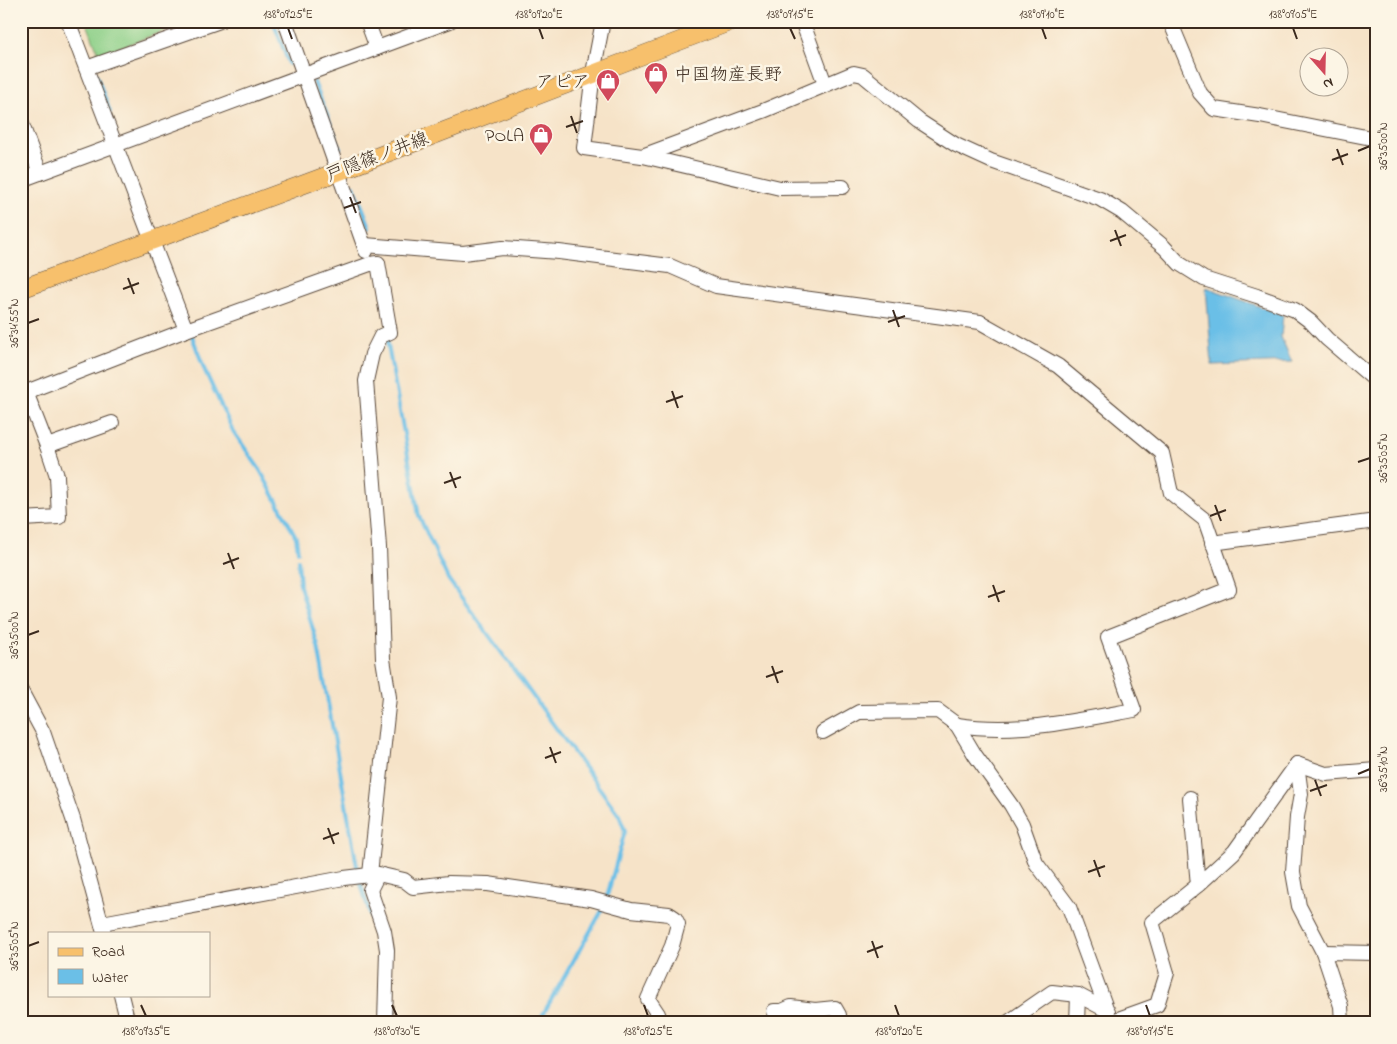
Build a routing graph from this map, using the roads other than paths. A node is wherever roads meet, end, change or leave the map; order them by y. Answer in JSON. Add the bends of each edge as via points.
{"nodes":[{"id":1,"x":68,"y":21,"type":"edge"},
{"id":2,"x":220,"y":21,"type":"edge"},
{"id":3,"x":285,"y":21,"type":"edge"},
{"id":4,"x":367,"y":21,"type":"edge"},
{"id":5,"x":450,"y":21,"type":"edge"},
{"id":6,"x":602,"y":21,"type":"edge"},
{"id":7,"x":732,"y":21,"type":"edge"},
{"id":8,"x":802,"y":21,"type":"edge"},
{"id":9,"x":1170,"y":21,"type":"edge"},
{"id":10,"x":377,"y":48,"type":"junction"},
{"id":11,"x":86,"y":68,"type":"junction"},
{"id":12,"x":593,"y":73,"type":"junction"},
{"id":13,"x":304,"y":76,"type":"junction"},
{"id":14,"x":826,"y":84,"type":"junction"},
{"id":15,"x":21,"y":122,"type":"edge"},
{"id":16,"x":1376,"y":139,"type":"edge"},
{"id":17,"x":116,"y":144,"type":"junction"},
{"id":18,"x":642,"y":156,"type":"junction"},
{"id":19,"x":337,"y":172,"type":"junction"},
{"id":20,"x":40,"y":173,"type":"junction"},
{"id":21,"x":21,"y":180,"type":"edge"},
{"id":22,"x":843,"y":187,"type":"dead end"},
{"id":23,"x":152,"y":241,"type":"junction"},
{"id":24,"x":364,"y":244,"type":"junction"},
{"id":25,"x":370,"y":264,"type":"junction"},
{"id":26,"x":21,"y":289,"type":"edge"},
{"id":27,"x":186,"y":330,"type":"junction"},
{"id":28,"x":1376,"y":382,"type":"edge"},
{"id":29,"x":24,"y":393,"type":"edge"},
{"id":30,"x":112,"y":423,"type":"dead end"},
{"id":31,"x":47,"y":446,"type":"junction"},
{"id":32,"x":21,"y":519,"type":"edge"},
{"id":33,"x":1376,"y":522,"type":"edge"},
{"id":34,"x":1212,"y":543,"type":"junction"},
{"id":35,"x":21,"y":690,"type":"edge"},
{"id":36,"x":957,"y":725,"type":"junction"},
{"id":37,"x":823,"y":732,"type":"dead end"},
{"id":38,"x":1297,"y":764,"type":"junction"},
{"id":39,"x":1376,"y":770,"type":"edge"},
{"id":40,"x":1190,"y":798,"type":"dead end"},
{"id":41,"x":374,"y":874,"type":"junction"},
{"id":42,"x":1198,"y":885,"type":"junction"},
{"id":43,"x":103,"y":928,"type":"edge"},
{"id":44,"x":1323,"y":952,"type":"junction"},
{"id":45,"x":1376,"y":952,"type":"edge"},
{"id":46,"x":1078,"y":995,"type":"junction"},
{"id":47,"x":121,"y":996,"type":"edge"},
{"id":48,"x":1106,"y":1008,"type":"junction"},
{"id":49,"x":774,"y":1011,"type":"dead end"},
{"id":50,"x":1120,"y":1021,"type":"edge"},
{"id":51,"x":128,"y":1023,"type":"edge"},
{"id":52,"x":385,"y":1023,"type":"edge"},
{"id":53,"x":661,"y":1023,"type":"edge"},
{"id":54,"x":838,"y":1023,"type":"edge"},
{"id":55,"x":1007,"y":1023,"type":"edge"},
{"id":56,"x":1078,"y":1023,"type":"edge"},
{"id":57,"x":1342,"y":1023,"type":"edge"}],
"edges":[{"from":1,"to":11,"type":"street"},
{"from":2,"to":11,"type":"street"},
{"from":3,"to":13,"type":"street"},
{"from":4,"to":10,"type":"street"},
{"from":5,"to":10,"type":"street"},
{"from":6,"to":12,"type":"street"},
{"from":7,"to":12,"type":"main road","name":"戸隠篠ノ井線"},
{"from":8,"to":14,"type":"street"},
{"from":9,"to":16,"type":"street","via":[[1200,93],[1214,108]]},
{"from":10,"to":13,"type":"street"},
{"from":11,"to":17,"type":"street"},
{"from":12,"to":18,"type":"street","via":[[584,148]]},
{"from":12,"to":19,"type":"main road","name":"戸隠篠ノ井線"},
{"from":13,"to":17,"type":"street"},
{"from":13,"to":19,"type":"street"},
{"from":14,"to":18,"type":"street"},
{"from":14,"to":28,"type":"street","via":[[854,73],[863,75],[919,121],[956,145],[991,161],[1100,199],[1122,212],[1180,264],[1204,280],[1295,310]]},
{"from":15,"to":20,"type":"street"},
{"from":17,"to":20,"type":"street"},
{"from":17,"to":23,"type":"street"},
{"from":18,"to":22,"type":"street","via":[[780,188]]},
{"from":19,"to":23,"type":"main road","name":"戸隠篠ノ井線"},
{"from":19,"to":24,"type":"street"},
{"from":20,"to":21,"type":"street"},
{"from":23,"to":26,"type":"main road","name":"戸隠篠ノ井線"},
{"from":23,"to":27,"type":"street"},
{"from":24,"to":25,"type":"street"},
{"from":24,"to":34,"type":"street","via":[[463,253],[503,248],[559,252],[670,266],[716,286],[980,322],[1058,366],[1162,453],[1171,493],[1205,520]]},
{"from":25,"to":27,"type":"street"},
{"from":25,"to":41,"type":"street","via":[[378,263],[390,332],[380,336],[366,381],[379,547],[383,659],[389,697]]},
{"from":27,"to":29,"type":"street"},
{"from":29,"to":31,"type":"street"},
{"from":30,"to":31,"type":"street"},
{"from":31,"to":32,"type":"street","via":[[57,476],[59,517]]},
{"from":33,"to":34,"type":"street"},
{"from":34,"to":36,"type":"street","via":[[1228,589],[1108,637],[1134,710],[1049,726],[982,729]]},
{"from":35,"to":43,"type":"street","via":[[46,741],[73,819]]},
{"from":36,"to":37,"type":"street","via":[[938,711],[859,712]]},
{"from":36,"to":48,"type":"street","via":[[1022,824],[1036,862],[1070,907]]},
{"from":38,"to":39,"type":"street","via":[[1326,774]]},
{"from":38,"to":42,"type":"street","via":[[1234,852]]},
{"from":38,"to":44,"type":"street","via":[[1300,794],[1293,872],[1300,906]]},
{"from":40,"to":42,"type":"street"},
{"from":41,"to":43,"type":"street"},
{"from":41,"to":52,"type":"street","via":[[370,890],[387,950]]},
{"from":41,"to":53,"type":"street","via":[[404,880],[413,887],[449,883],[488,884],[669,914],[678,924],[648,999]]},
{"from":42,"to":50,"type":"street","via":[[1152,922],[1167,973],[1157,1005]]},
{"from":44,"to":45,"type":"street"},
{"from":44,"to":57,"type":"street","via":[[1341,1006]]},
{"from":46,"to":48,"type":"street"},
{"from":46,"to":55,"type":"street","via":[[1052,992]]},
{"from":46,"to":56,"type":"street"},
{"from":47,"to":51,"type":"street"},
{"from":48,"to":50,"type":"street"},
{"from":49,"to":54,"type":"street","via":[[790,1007],[835,1008],[839,1015]]}]}
